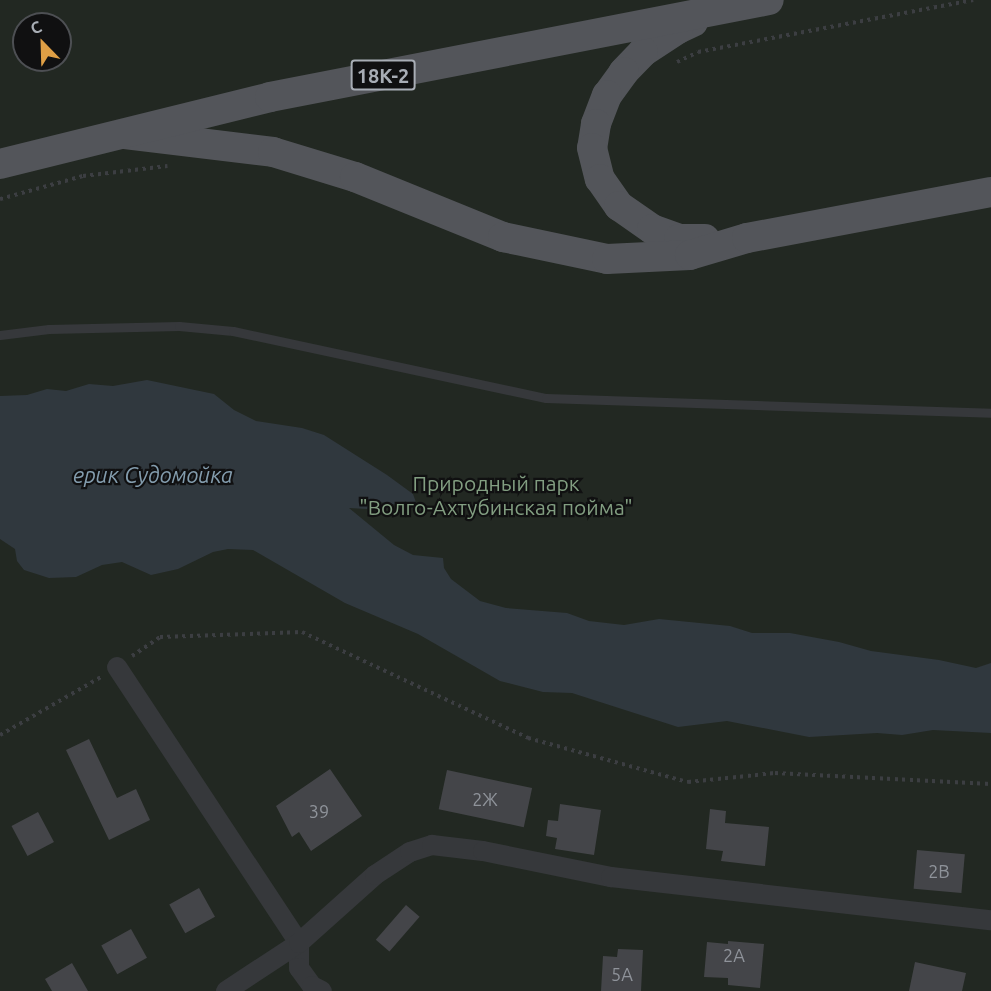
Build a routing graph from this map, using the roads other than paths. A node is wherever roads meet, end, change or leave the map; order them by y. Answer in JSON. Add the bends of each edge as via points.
{"nodes":[{"id":1,"x":769,"y":0,"type":"edge"},
{"id":2,"x":728,"y":7,"type":"junction"},
{"id":3,"x":125,"y":134,"type":"junction"},
{"id":4,"x":0,"y":164,"type":"edge"},
{"id":5,"x":991,"y":192,"type":"edge"},
{"id":6,"x":747,"y":238,"type":"junction"},
{"id":7,"x":0,"y":335,"type":"edge"},
{"id":8,"x":991,"y":413,"type":"edge"},
{"id":9,"x":117,"y":667,"type":"road end"},
{"id":10,"x":991,"y":920,"type":"edge"},
{"id":11,"x":299,"y":943,"type":"junction"},
{"id":12,"x":226,"y":991,"type":"edge"},
{"id":13,"x":322,"y":991,"type":"edge"}],
"edges":[{"from":1,"to":2,"type":"main road","number":"18К-2"},
{"from":2,"to":3,"type":"main road","number":"18К-2","via":[[270,97]]},
{"from":2,"to":6,"type":"main road","via":[[678,29],[643,52],[607,95],[592,148],[600,179],[619,206],[652,229],[679,239]]},
{"from":3,"to":4,"type":"main road","number":"18К-2"},
{"from":3,"to":6,"type":"main road","via":[[273,152],[355,177],[503,237],[607,259],[690,255]]},
{"from":5,"to":6,"type":"main road"},
{"from":7,"to":8,"type":"lane","via":[[49,329],[179,326],[233,331],[546,398]]},
{"from":9,"to":11,"type":"street"},
{"from":10,"to":11,"type":"street","via":[[611,877],[483,851],[432,845],[410,852],[375,875]]},
{"from":11,"to":12,"type":"street"},
{"from":11,"to":13,"type":"street","via":[[299,968],[312,986]]}]}
